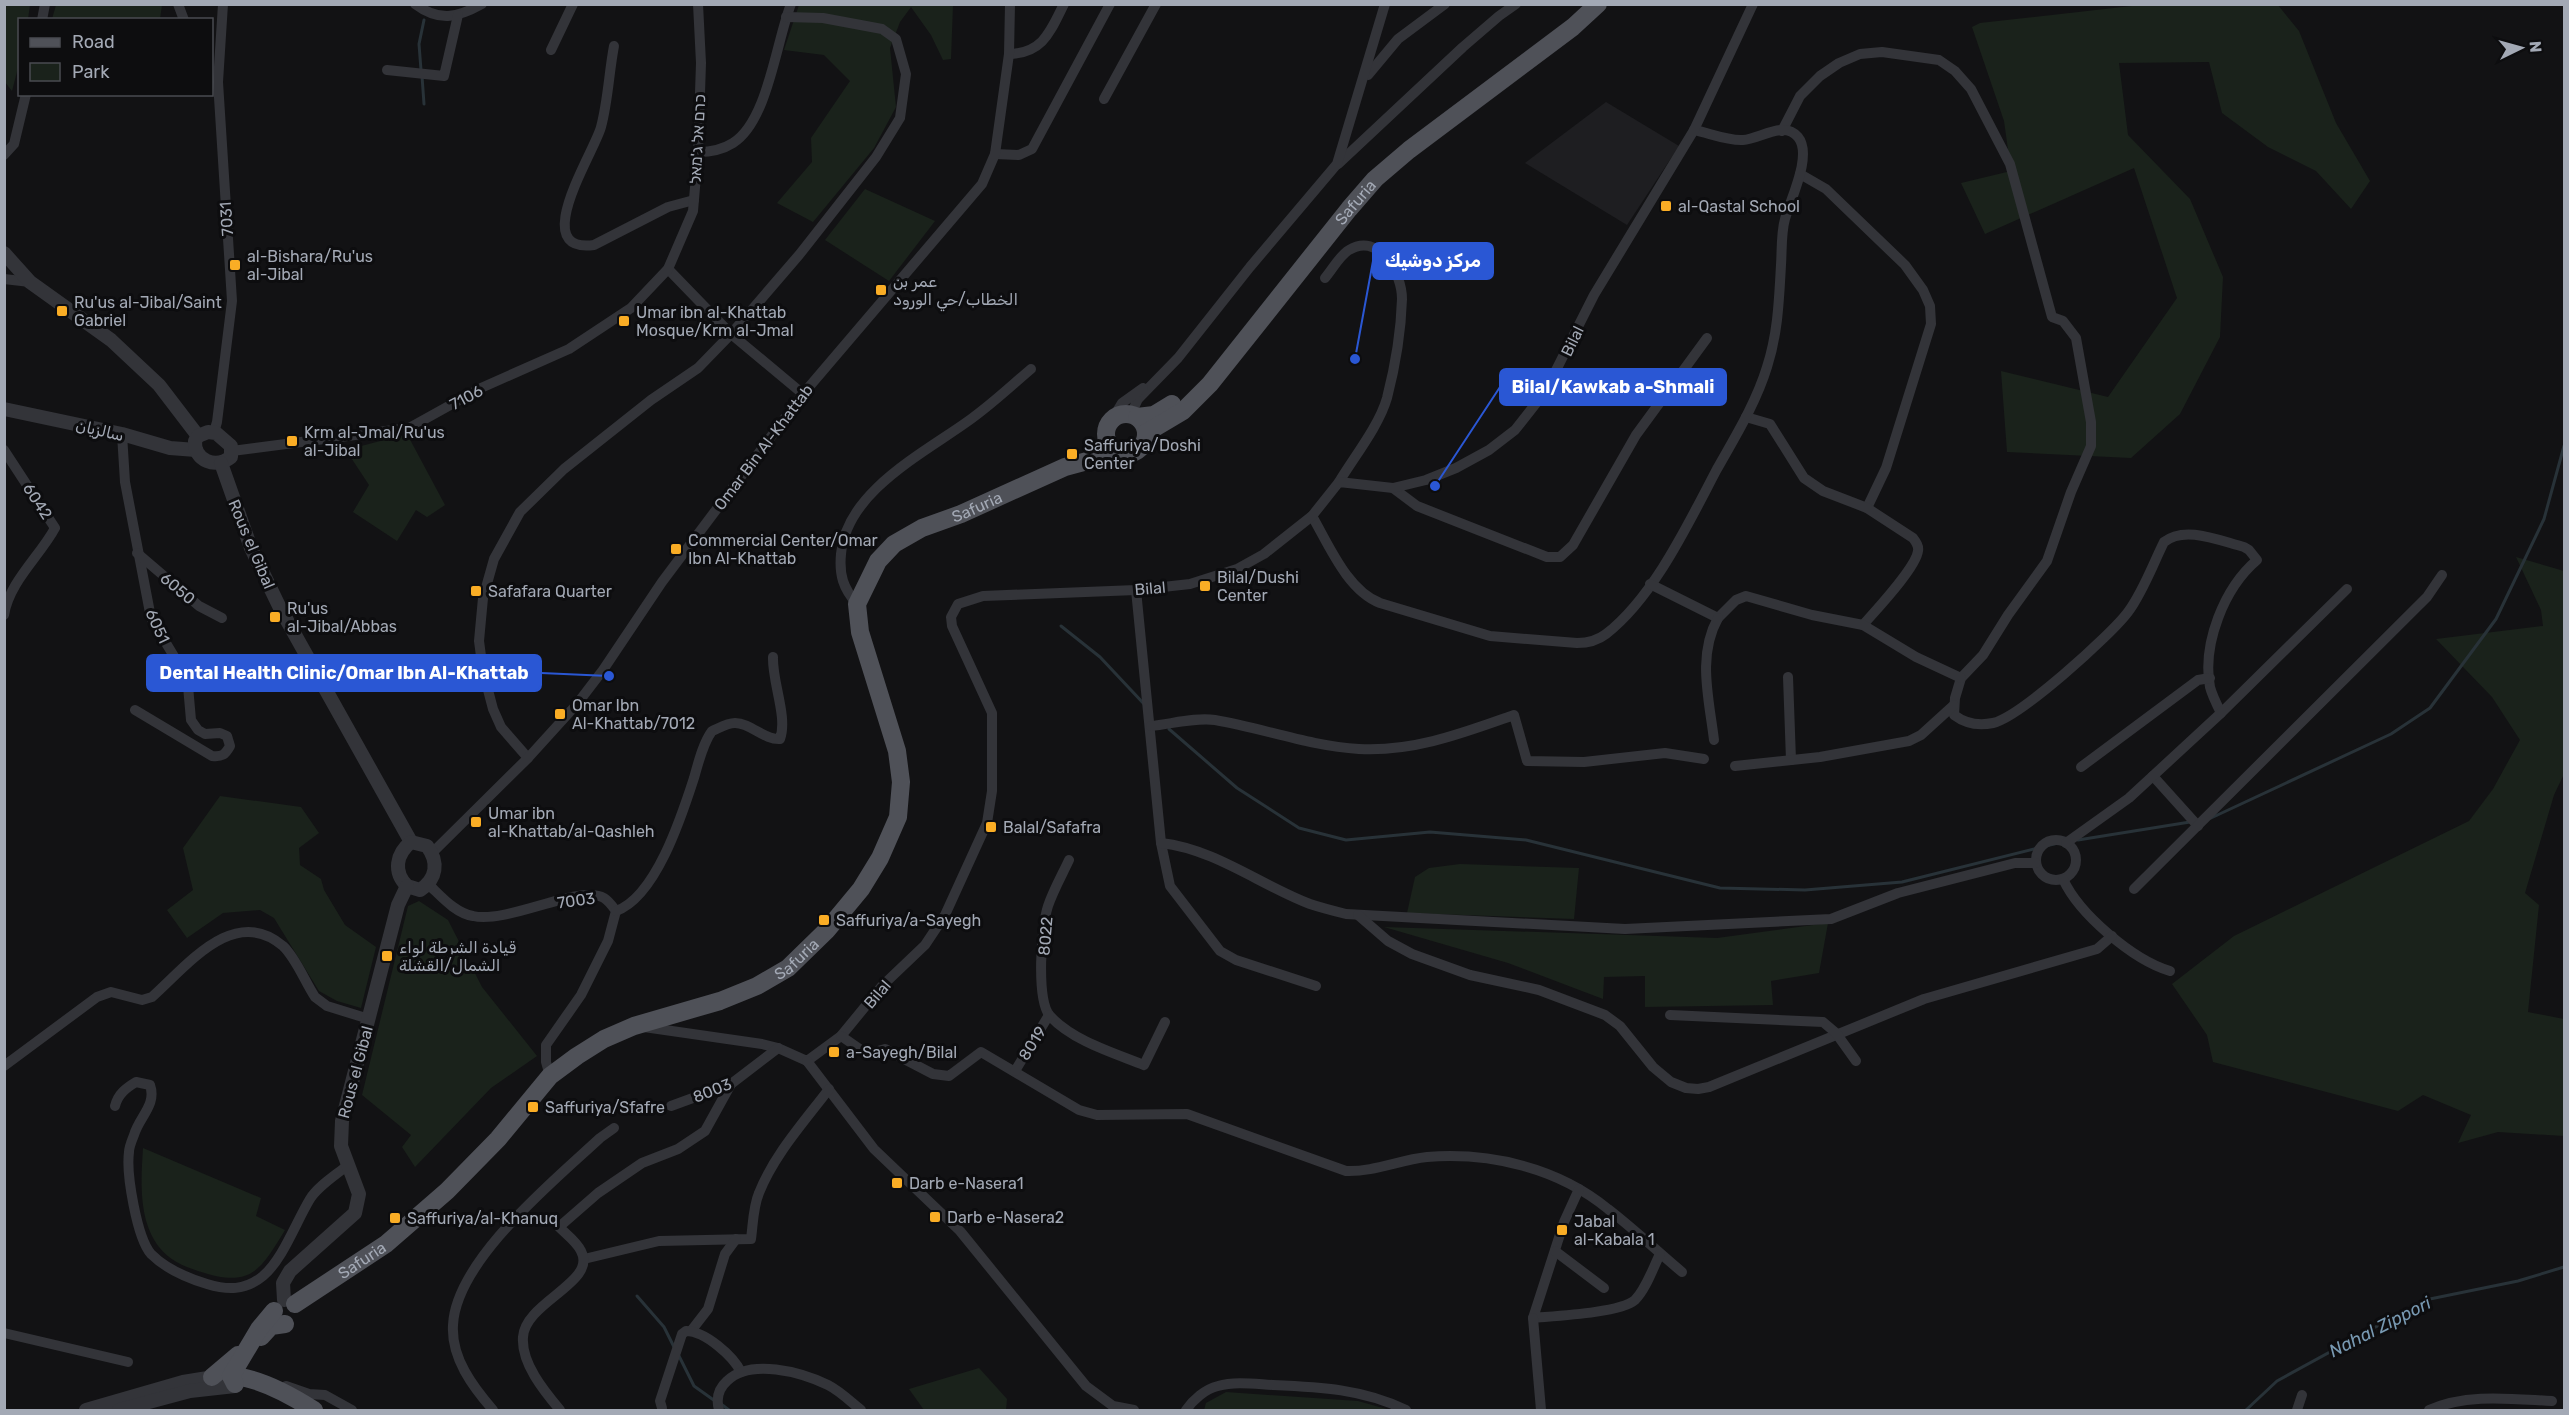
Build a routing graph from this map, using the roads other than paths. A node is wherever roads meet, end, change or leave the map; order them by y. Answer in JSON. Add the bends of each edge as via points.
{"nodes":[{"id":1,"x":223,"y":4,"type":"edge"},
{"id":2,"x":415,"y":4,"type":"edge"},
{"id":3,"x":482,"y":4,"type":"edge"},
{"id":4,"x":573,"y":4,"type":"edge"},
{"id":5,"x":698,"y":4,"type":"edge"},
{"id":6,"x":791,"y":4,"type":"edge"},
{"id":7,"x":1010,"y":4,"type":"edge"},
{"id":8,"x":1064,"y":4,"type":"edge"},
{"id":9,"x":1110,"y":4,"type":"edge"},
{"id":10,"x":1156,"y":4,"type":"edge"},
{"id":11,"x":1385,"y":4,"type":"edge"},
{"id":12,"x":1444,"y":4,"type":"edge"},
{"id":13,"x":1516,"y":4,"type":"edge"},
{"id":14,"x":1583,"y":4,"type":"edge"},
{"id":15,"x":1598,"y":4,"type":"edge"},
{"id":16,"x":1753,"y":4,"type":"edge"},
{"id":17,"x":458,"y":15,"type":"junction"},
{"id":18,"x":786,"y":17,"type":"junction"},
{"id":19,"x":614,"y":46,"type":"dead end"},
{"id":20,"x":551,"y":50,"type":"dead end"},
{"id":21,"x":1009,"y":54,"type":"junction"},
{"id":22,"x":387,"y":70,"type":"dead end"},
{"id":23,"x":1364,"y":80,"type":"junction"},
{"id":24,"x":26,"y":96,"type":"edge"},
{"id":25,"x":1104,"y":99,"type":"dead end"},
{"id":26,"x":1694,"y":130,"type":"junction"},
{"id":27,"x":1782,"y":131,"type":"junction"},
{"id":28,"x":698,"y":152,"type":"junction"},
{"id":29,"x":4,"y":154,"type":"edge"},
{"id":30,"x":995,"y":154,"type":"junction"},
{"id":31,"x":1337,"y":164,"type":"junction"},
{"id":32,"x":1800,"y":174,"type":"junction"},
{"id":33,"x":694,"y":200,"type":"junction"},
{"id":34,"x":4,"y":253,"type":"edge"},
{"id":35,"x":668,"y":269,"type":"junction"},
{"id":36,"x":1325,"y":278,"type":"dead end"},
{"id":37,"x":4,"y":279,"type":"edge"},
{"id":38,"x":30,"y":282,"type":"junction"},
{"id":39,"x":731,"y":334,"type":"junction"},
{"id":40,"x":1707,"y":338,"type":"dead end"},
{"id":41,"x":1031,"y":369,"type":"dead end"},
{"id":42,"x":1151,"y":384,"type":"junction"},
{"id":43,"x":803,"y":393,"type":"junction"},
{"id":44,"x":4,"y":409,"type":"edge"},
{"id":45,"x":1746,"y":417,"type":"junction"},
{"id":46,"x":1132,"y":420,"type":"junction"},
{"id":47,"x":214,"y":432,"type":"junction"},
{"id":48,"x":122,"y":434,"type":"junction"},
{"id":49,"x":1105,"y":436,"type":"junction"},
{"id":50,"x":197,"y":443,"type":"junction"},
{"id":51,"x":4,"y":450,"type":"edge"},
{"id":52,"x":232,"y":451,"type":"junction"},
{"id":53,"x":1117,"y":453,"type":"junction"},
{"id":54,"x":221,"y":464,"type":"junction"},
{"id":55,"x":1065,"y":467,"type":"junction"},
{"id":56,"x":1339,"y":482,"type":"junction"},
{"id":57,"x":1394,"y":489,"type":"junction"},
{"id":58,"x":1868,"y":508,"type":"junction"},
{"id":59,"x":1312,"y":516,"type":"junction"},
{"id":60,"x":136,"y":553,"type":"junction"},
{"id":61,"x":2442,"y":575,"type":"dead end"},
{"id":62,"x":1650,"y":584,"type":"junction"},
{"id":63,"x":2347,"y":589,"type":"dead end"},
{"id":64,"x":1136,"y":590,"type":"junction"},
{"id":65,"x":857,"y":604,"type":"junction"},
{"id":66,"x":4,"y":615,"type":"edge"},
{"id":67,"x":222,"y":618,"type":"dead end"},
{"id":68,"x":1719,"y":618,"type":"junction"},
{"id":69,"x":1863,"y":625,"type":"junction"},
{"id":70,"x":773,"y":657,"type":"dead end"},
{"id":71,"x":1788,"y":677,"type":"dead end"},
{"id":72,"x":1961,"y":678,"type":"junction"},
{"id":73,"x":2210,"y":678,"type":"junction"},
{"id":74,"x":1954,"y":705,"type":"junction"},
{"id":75,"x":135,"y":710,"type":"dead end"},
{"id":76,"x":2221,"y":713,"type":"junction"},
{"id":77,"x":1151,"y":726,"type":"junction"},
{"id":78,"x":1714,"y":740,"type":"dead end"},
{"id":79,"x":528,"y":759,"type":"junction"},
{"id":80,"x":1704,"y":759,"type":"dead end"},
{"id":81,"x":1791,"y":760,"type":"junction"},
{"id":82,"x":1735,"y":766,"type":"dead end"},
{"id":83,"x":2081,"y":767,"type":"dead end"},
{"id":84,"x":2153,"y":776,"type":"junction"},
{"id":85,"x":2198,"y":826,"type":"junction"},
{"id":86,"x":411,"y":842,"type":"junction"},
{"id":87,"x":1161,"y":843,"type":"junction"},
{"id":88,"x":2066,"y":843,"type":"junction"},
{"id":89,"x":432,"y":853,"type":"junction"},
{"id":90,"x":1069,"y":860,"type":"dead end"},
{"id":91,"x":2036,"y":863,"type":"junction"},
{"id":92,"x":2064,"y":879,"type":"junction"},
{"id":93,"x":428,"y":884,"type":"junction"},
{"id":94,"x":407,"y":886,"type":"junction"},
{"id":95,"x":2134,"y":889,"type":"dead end"},
{"id":96,"x":616,"y":912,"type":"junction"},
{"id":97,"x":1358,"y":915,"type":"junction"},
{"id":98,"x":2112,"y":936,"type":"junction"},
{"id":99,"x":2170,"y":970,"type":"dead end"},
{"id":100,"x":1316,"y":986,"type":"dead end"},
{"id":101,"x":1049,"y":1015,"type":"junction"},
{"id":102,"x":1670,"y":1015,"type":"dead end"},
{"id":103,"x":369,"y":1019,"type":"junction"},
{"id":104,"x":1165,"y":1022,"type":"dead end"},
{"id":105,"x":634,"y":1026,"type":"junction"},
{"id":106,"x":1836,"y":1033,"type":"junction"},
{"id":107,"x":841,"y":1036,"type":"junction"},
{"id":108,"x":778,"y":1048,"type":"junction"},
{"id":109,"x":807,"y":1061,"type":"junction"},
{"id":110,"x":1856,"y":1061,"type":"dead end"},
{"id":111,"x":4,"y":1066,"type":"edge"},
{"id":112,"x":1015,"y":1071,"type":"junction"},
{"id":113,"x":550,"y":1076,"type":"junction"},
{"id":114,"x":731,"y":1084,"type":"junction"},
{"id":115,"x":829,"y":1089,"type":"junction"},
{"id":116,"x":115,"y":1106,"type":"dead end"},
{"id":117,"x":671,"y":1106,"type":"dead end"},
{"id":118,"x":614,"y":1128,"type":"dead end"},
{"id":119,"x":348,"y":1165,"type":"junction"},
{"id":120,"x":1579,"y":1189,"type":"junction"},
{"id":121,"x":736,"y":1239,"type":"junction"},
{"id":122,"x":1554,"y":1251,"type":"junction"},
{"id":123,"x":1660,"y":1254,"type":"junction"},
{"id":124,"x":584,"y":1259,"type":"junction"},
{"id":125,"x":1682,"y":1272,"type":"dead end"},
{"id":126,"x":1604,"y":1288,"type":"dead end"},
{"id":127,"x":284,"y":1310,"type":"junction"},
{"id":128,"x":1533,"y":1318,"type":"junction"},
{"id":129,"x":691,"y":1331,"type":"junction"},
{"id":130,"x":4,"y":1333,"type":"edge"},
{"id":131,"x":251,"y":1346,"type":"junction"},
{"id":132,"x":128,"y":1362,"type":"dead end"},
{"id":133,"x":741,"y":1372,"type":"junction"},
{"id":134,"x":212,"y":1377,"type":"junction"},
{"id":135,"x":235,"y":1380,"type":"junction"},
{"id":136,"x":262,"y":1384,"type":"junction"},
{"id":137,"x":2302,"y":1395,"type":"dead end"},
{"id":138,"x":2552,"y":1401,"type":"dead end"},
{"id":139,"x":662,"y":1408,"type":"dead end"},
{"id":140,"x":1113,"y":1408,"type":"edge"},
{"id":141,"x":86,"y":1410,"type":"edge"},
{"id":142,"x":119,"y":1410,"type":"edge"},
{"id":143,"x":293,"y":1410,"type":"edge"},
{"id":144,"x":314,"y":1410,"type":"edge"},
{"id":145,"x":352,"y":1410,"type":"edge"},
{"id":146,"x":493,"y":1410,"type":"edge"},
{"id":147,"x":560,"y":1410,"type":"edge"},
{"id":148,"x":718,"y":1410,"type":"edge"},
{"id":149,"x":861,"y":1410,"type":"edge"},
{"id":150,"x":1134,"y":1410,"type":"edge"},
{"id":151,"x":1186,"y":1410,"type":"edge"},
{"id":152,"x":1406,"y":1410,"type":"edge"},
{"id":153,"x":1541,"y":1410,"type":"edge"},
{"id":154,"x":2297,"y":1410,"type":"edge"},
{"id":155,"x":2429,"y":1410,"type":"edge"}],
"edges":[{"from":1,"to":47,"type":"street","name":"7031","via":[[218,82],[232,301]]},
{"from":2,"to":17,"type":"street","via":[[436,15]]},
{"from":3,"to":17,"type":"street"},
{"from":4,"to":20,"type":"street"},
{"from":5,"to":28,"type":"street","name":"כרם אל ג'מאל"},
{"from":6,"to":18,"type":"street"},
{"from":7,"to":21,"type":"street","name":"Omar Bin Al-Khattab"},
{"from":8,"to":21,"type":"street","via":[[1039,46],[1025,54]]},
{"from":9,"to":30,"type":"street","via":[[1032,149],[1019,156]]},
{"from":10,"to":25,"type":"street"},
{"from":11,"to":23,"type":"street"},
{"from":12,"to":23,"type":"street","via":[[1398,39]]},
{"from":13,"to":31,"type":"street","via":[[1463,47]]},
{"from":14,"to":46,"type":"main road","name":"Safuria","via":[[1368,171],[1204,375],[1162,411]]},
{"from":15,"to":46,"type":"main road","name":"Safuria","via":[[1375,179],[1210,384],[1183,411]]},
{"from":16,"to":26,"type":"street","name":"Bilal"},
{"from":17,"to":22,"type":"street","via":[[444,76]]},
{"from":18,"to":28,"type":"street","via":[[760,105],[747,131],[734,143],[716,151]]},
{"from":18,"to":39,"type":"street","via":[[823,18],[882,29],[896,39],[906,74],[900,118],[876,157]]},
{"from":19,"to":33,"type":"street","via":[[601,128],[566,209],[567,237],[586,246],[594,245],[668,207]]},
{"from":21,"to":30,"type":"street","name":"Omar Bin Al-Khattab"},
{"from":23,"to":31,"type":"street"},
{"from":24,"to":29,"type":"street","via":[[14,144]]},
{"from":26,"to":27,"type":"street","via":[[1742,140]]},
{"from":26,"to":57,"type":"street","name":"Bilal","via":[[1594,295],[1545,392],[1515,430],[1456,468]]},
{"from":27,"to":32,"type":"street","via":[[1796,134],[1801,141]]},
{"from":27,"to":72,"type":"street","via":[[1800,96],[1820,76],[1860,54],[1882,52],[1939,60],[1955,71],[1971,88],[2010,164],[2052,317],[2062,321],[2076,338],[2091,422],[2091,446],[2047,561],[1983,655]]},
{"from":28,"to":33,"type":"street","name":"כרם אל ג'מאל"},
{"from":30,"to":43,"type":"street","name":"Omar Bin Al-Khattab","via":[[982,184]]},
{"from":31,"to":42,"type":"street","via":[[1178,358]]},
{"from":32,"to":45,"type":"street","via":[[1784,221],[1778,326],[1767,369]]},
{"from":32,"to":58,"type":"street","via":[[1826,189],[1905,265],[1930,306],[1931,324],[1886,468]]},
{"from":33,"to":35,"type":"street","name":"כרם אל ג'מאל"},
{"from":34,"to":38,"type":"street"},
{"from":35,"to":39,"type":"street"},
{"from":35,"to":52,"type":"street","name":"7106","via":[[631,308],[569,349],[481,388],[409,428]]},
{"from":36,"to":56,"type":"street","via":[[1348,250],[1365,245],[1380,251],[1394,266],[1402,297],[1395,365],[1386,402]]},
{"from":37,"to":38,"type":"street"},
{"from":38,"to":50,"type":"street","via":[[111,340],[159,385]]},
{"from":39,"to":43,"type":"street"},
{"from":39,"to":79,"type":"street","via":[[698,368],[651,400],[564,470],[520,512],[494,559],[483,598],[478,641],[483,671],[501,727]]},
{"from":40,"to":57,"type":"street","via":[[1636,435],[1572,545],[1560,557],[1548,557],[1417,506]]},
{"from":41,"to":65,"type":"street","via":[[972,418],[885,480],[861,505],[847,527],[840,567],[842,582]]},
{"from":42,"to":46,"type":"street","via":[[1138,399]]},
{"from":42,"to":46,"type":"street","via":[[1122,403]]},
{"from":43,"to":79,"type":"street","name":"Omar Bin Al-Khattab","via":[[662,582],[603,670]]},
{"from":44,"to":48,"type":"street","name":"سالزيان"},
{"from":45,"to":58,"type":"street","via":[[1770,424],[1804,478],[1823,491]]},
{"from":45,"to":62,"type":"street"},
{"from":46,"to":49,"type":"main road","via":[[1108,423]]},
{"from":46,"to":53,"type":"main road","via":[[1145,440],[1137,451]]},
{"from":47,"to":50,"type":"street"},
{"from":47,"to":52,"type":"street","via":[[225,439]]},
{"from":48,"to":50,"type":"street","name":"سالزيان","via":[[170,448]]},
{"from":48,"to":60,"type":"street","name":"6051","via":[[124,482]]},
{"from":49,"to":53,"type":"main road"},
{"from":49,"to":55,"type":"main road","name":"Safuria"},
{"from":50,"to":54,"type":"street","via":[[203,459]]},
{"from":51,"to":66,"type":"street","name":"6042","via":[[55,528],[23,573]]},
{"from":52,"to":54,"type":"street","via":[[231,457]]},
{"from":53,"to":55,"type":"main road","name":"Safuria"},
{"from":54,"to":86,"type":"street","name":"Rous el Gibal","via":[[251,548],[280,608]]},
{"from":55,"to":65,"type":"main road","name":"Safuria","via":[[922,528],[894,544],[878,561]]},
{"from":56,"to":57,"type":"street","name":"Bilal"},
{"from":56,"to":59,"type":"street","name":"Bilal"},
{"from":58,"to":69,"type":"street","via":[[1913,538],[1918,550],[1898,584]]},
{"from":59,"to":62,"type":"street","via":[[1347,574],[1370,600],[1490,636],[1591,642],[1605,635],[1626,615]]},
{"from":59,"to":64,"type":"street","name":"Bilal","via":[[1264,554],[1237,569],[1190,584]]},
{"from":60,"to":67,"type":"street","name":"6050","via":[[199,606]]},
{"from":60,"to":75,"type":"street","name":"6051","via":[[151,618],[188,687],[191,720],[205,734],[227,736],[230,746],[226,753],[212,756]]},
{"from":61,"to":85,"type":"street","via":[[2427,597]]},
{"from":62,"to":68,"type":"street"},
{"from":63,"to":76,"type":"street"},
{"from":64,"to":77,"type":"street"},
{"from":64,"to":107,"type":"street","name":"Bilal","via":[[982,596],[953,609],[952,626],[992,713],[992,791],[987,823],[945,915],[926,945],[882,986]]},
{"from":65,"to":105,"type":"main road","name":"Safuria","via":[[860,632],[897,751],[901,782],[898,817],[880,858],[861,889],[788,968],[720,1001]]},
{"from":68,"to":69,"type":"street","via":[[1736,600],[1746,596]]},
{"from":68,"to":78,"type":"street","via":[[1709,634],[1705,655]]},
{"from":69,"to":72,"type":"street"},
{"from":70,"to":96,"type":"street","via":[[780,703],[780,739],[739,723],[712,731],[665,855],[639,893]]},
{"from":71,"to":81,"type":"street"},
{"from":72,"to":74,"type":"street"},
{"from":73,"to":74,"type":"street","via":[[2218,620],[2238,578],[2257,560],[2244,547],[2190,534],[2164,542],[2128,612],[2056,681],[2029,701],[1995,723],[1978,725],[1954,715]]},
{"from":73,"to":76,"type":"street"},
{"from":73,"to":83,"type":"street","via":[[2198,680]]},
{"from":74,"to":81,"type":"street","via":[[1909,741]]},
{"from":76,"to":84,"type":"street"},
{"from":77,"to":80,"type":"street","via":[[1212,720],[1313,743],[1359,749],[1408,747],[1445,740],[1514,715],[1527,761],[1584,762],[1665,753]]},
{"from":77,"to":87,"type":"street"},
{"from":79,"to":89,"type":"street","name":"Omar Bin Al-Khattab"},
{"from":81,"to":82,"type":"street"},
{"from":84,"to":85,"type":"street"},
{"from":84,"to":88,"type":"street"},
{"from":85,"to":95,"type":"street"},
{"from":86,"to":89,"type":"street","via":[[421,842]]},
{"from":86,"to":94,"type":"street","via":[[397,865]]},
{"from":87,"to":97,"type":"street","via":[[1200,852],[1310,904]]},
{"from":87,"to":100,"type":"street","via":[[1170,886],[1221,951],[1236,960]]},
{"from":88,"to":91,"type":"street","via":[[2044,843]]},
{"from":88,"to":92,"type":"street","via":[[2074,852],[2075,865]]},
{"from":89,"to":93,"type":"street","via":[[435,867]]},
{"from":90,"to":101,"type":"street","name":"8022","via":[[1047,907],[1044,927],[1042,981]]},
{"from":91,"to":92,"type":"street","via":[[2043,876]]},
{"from":91,"to":97,"type":"street","via":[[2015,863],[1898,893],[1831,919],[1624,929]]},
{"from":92,"to":98,"type":"street","via":[[2084,910]]},
{"from":93,"to":94,"type":"street","via":[[420,890]]},
{"from":93,"to":96,"type":"street","name":"7003","via":[[450,905],[472,916],[504,916],[594,896],[603,897]]},
{"from":94,"to":103,"type":"street","name":"Rous el Gibal","via":[[398,905]]},
{"from":96,"to":113,"type":"street","name":"7003","via":[[608,941],[580,995],[546,1044]]},
{"from":97,"to":106,"type":"street","via":[[1388,941],[1412,954],[1470,975],[1539,990],[1605,1015],[1620,1026],[1653,1067],[1686,1088],[1709,1087]]},
{"from":98,"to":99,"type":"street","via":[[2156,966]]},
{"from":98,"to":106,"type":"street","via":[[2097,949],[1924,999]]},
{"from":101,"to":104,"type":"street","via":[[1091,1043],[1144,1065]]},
{"from":101,"to":112,"type":"street","name":"8019"},
{"from":102,"to":106,"type":"street","via":[[1823,1022]]},
{"from":103,"to":111,"type":"street","via":[[321,1003],[284,948],[267,935],[229,933],[152,997],[142,1000],[111,992],[97,997]]},
{"from":103,"to":119,"type":"street","name":"Rous el Gibal","via":[[342,1120],[341,1146]]},
{"from":105,"to":108,"type":"street"},
{"from":105,"to":113,"type":"main road","name":"Safuria","via":[[604,1039]]},
{"from":106,"to":110,"type":"street"},
{"from":107,"to":109,"type":"street","name":"Bilal"},
{"from":107,"to":112,"type":"street","via":[[867,1054],[885,1049],[933,1074],[950,1076],[981,1052]]},
{"from":108,"to":109,"type":"street"},
{"from":108,"to":114,"type":"street","name":"8003"},
{"from":109,"to":115,"type":"street"},
{"from":112,"to":120,"type":"street","via":[[1079,1110],[1097,1115],[1187,1114],[1346,1171],[1364,1171],[1426,1157],[1474,1157],[1517,1164]]},
{"from":113,"to":127,"type":"main road","name":"Safuria","via":[[498,1139],[447,1191],[386,1244]]},
{"from":114,"to":117,"type":"street","name":"8003"},
{"from":114,"to":124,"type":"street","via":[[705,1131],[678,1149],[642,1163],[598,1193],[559,1227],[581,1250]]},
{"from":115,"to":121,"type":"street","via":[[766,1177],[758,1196],[751,1239]]},
{"from":115,"to":140,"type":"street","via":[[874,1149],[960,1231],[1086,1386]]},
{"from":116,"to":119,"type":"street","via":[[126,1088],[136,1082],[150,1085],[151,1103],[134,1132],[129,1153],[140,1234],[150,1252],[163,1264],[206,1284],[229,1289],[243,1287],[264,1275],[312,1196]]},
{"from":118,"to":146,"type":"street","via":[[510,1222],[462,1291],[453,1324],[455,1346],[462,1368]]},
{"from":119,"to":127,"type":"street","name":"Rous el Gibal","via":[[359,1194],[356,1213],[290,1270],[284,1283]]},
{"from":120,"to":122,"type":"street"},
{"from":120,"to":123,"type":"street","via":[[1608,1208]]},
{"from":121,"to":124,"type":"street","via":[[659,1241]]},
{"from":121,"to":129,"type":"street","via":[[725,1254],[708,1309]]},
{"from":122,"to":126,"type":"street"},
{"from":122,"to":128,"type":"street"},
{"from":123,"to":125,"type":"street"},
{"from":123,"to":128,"type":"street","via":[[1632,1302],[1614,1309]]},
{"from":124,"to":147,"type":"street","via":[[580,1274],[538,1308],[524,1329],[531,1368]]},
{"from":127,"to":131,"type":"main road","name":"Safuria"},
{"from":128,"to":153,"type":"street"},
{"from":129,"to":133,"type":"street","via":[[730,1354]]},
{"from":129,"to":139,"type":"street","via":[[681,1334],[660,1401]]},
{"from":130,"to":132,"type":"street"},
{"from":131,"to":134,"type":"main road"},
{"from":131,"to":135,"type":"main road","name":"Safuria"},
{"from":131,"to":136,"type":"main road","via":[[250,1369]]},
{"from":133,"to":148,"type":"street","via":[[721,1387]]},
{"from":133,"to":149,"type":"street","via":[[750,1369],[800,1376],[828,1386]]},
{"from":134,"to":135,"type":"street"},
{"from":134,"to":141,"type":"street"},
{"from":135,"to":136,"type":"main road"},
{"from":135,"to":142,"type":"street"},
{"from":135,"to":143,"type":"main road"},
{"from":136,"to":144,"type":"main road"},
{"from":136,"to":145,"type":"street","via":[[280,1383],[309,1394],[325,1395]]},
{"from":137,"to":154,"type":"street"},
{"from":138,"to":155,"type":"street","via":[[2487,1398]]},
{"from":140,"to":150,"type":"street"},
{"from":151,"to":152,"type":"street","via":[[1204,1392],[1234,1383],[1343,1389],[1384,1399]]}]}
